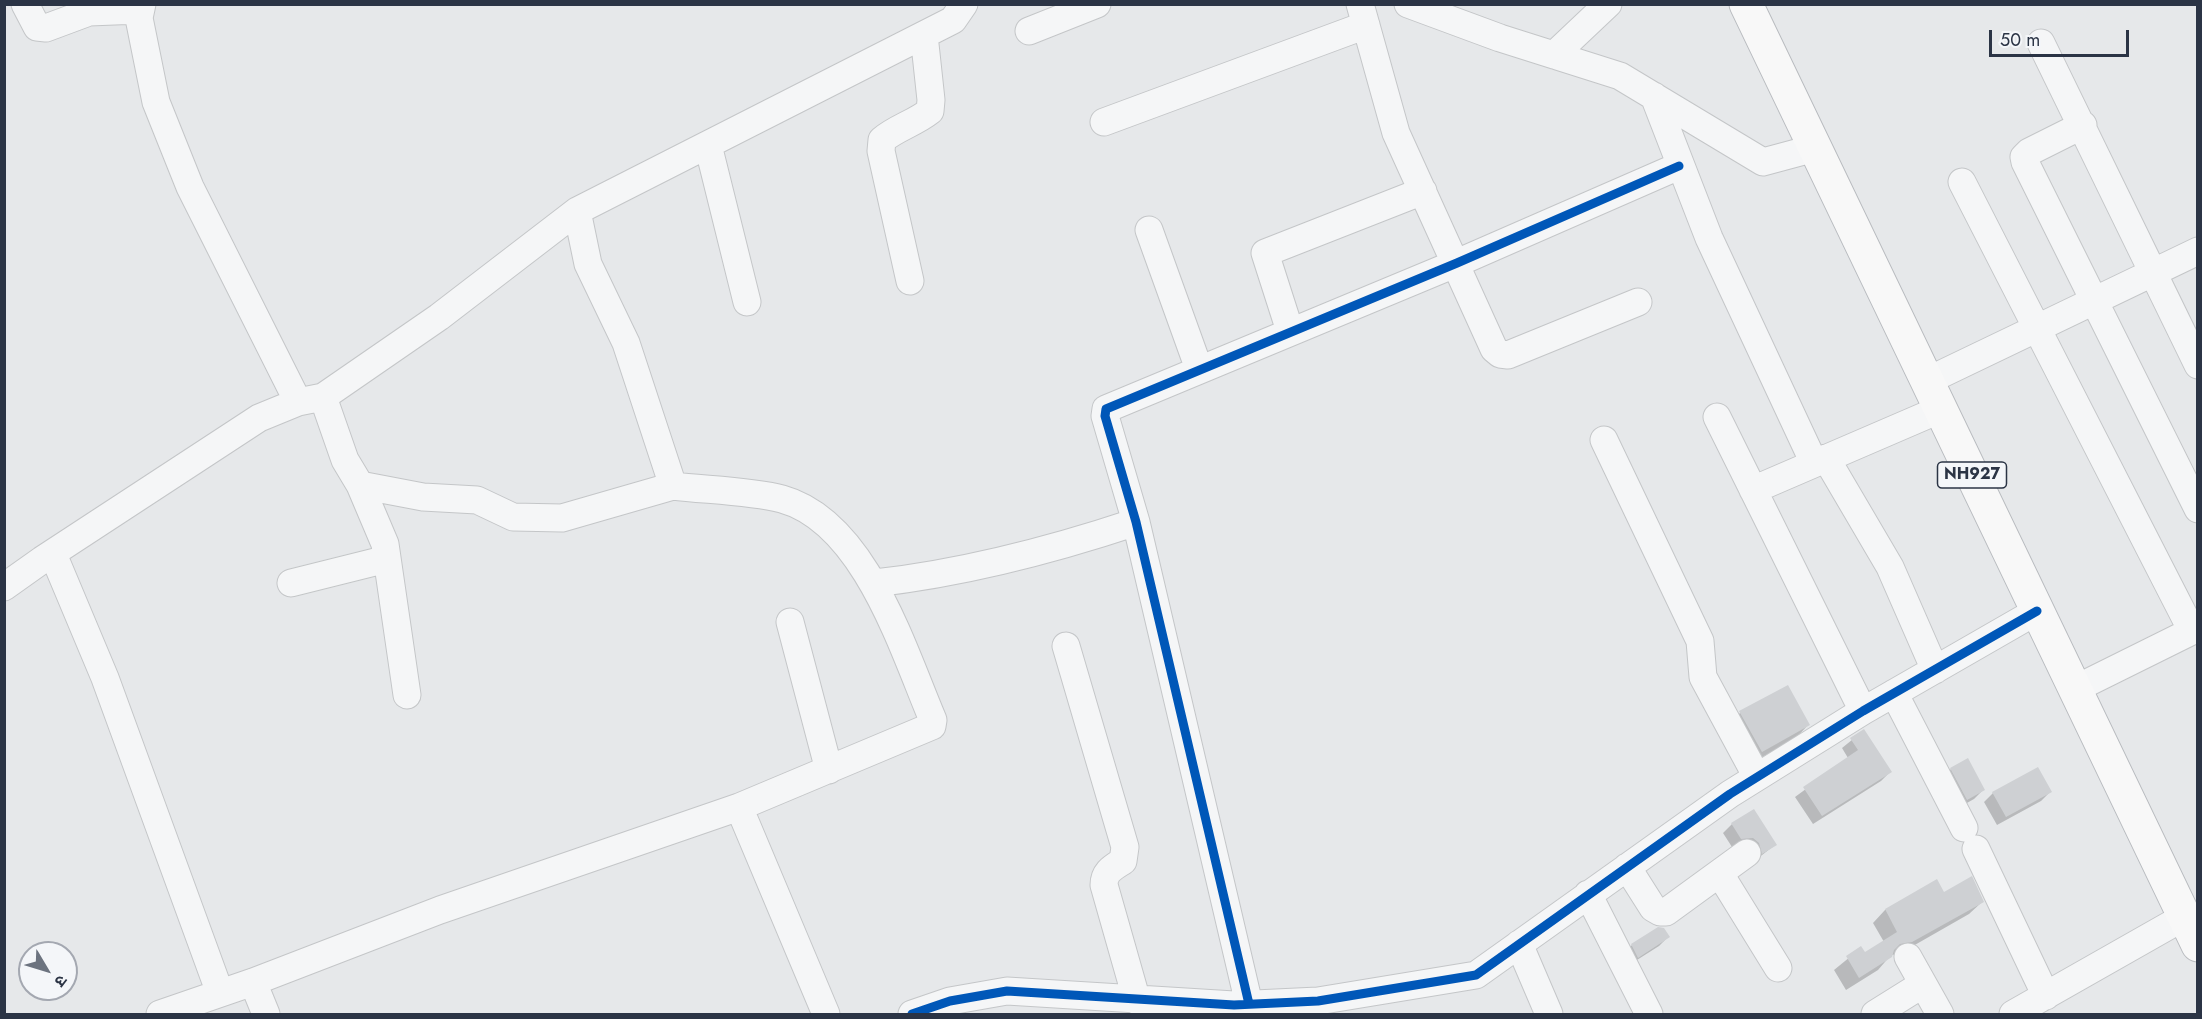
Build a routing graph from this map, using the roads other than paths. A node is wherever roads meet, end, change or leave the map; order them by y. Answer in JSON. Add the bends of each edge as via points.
{"nodes":[{"id":1,"x":25,"y":4,"type":"edge"},
{"id":2,"x":964,"y":4,"type":"edge"},
{"id":3,"x":1097,"y":4,"type":"edge"},
{"id":4,"x":1408,"y":4,"type":"edge"},
{"id":5,"x":1608,"y":4,"type":"edge"},
{"id":6,"x":1746,"y":4,"type":"edge"},
{"id":7,"x":141,"y":7,"type":"edge"},
{"id":8,"x":1363,"y":15,"type":"edge"},
{"id":9,"x":1029,"y":30,"type":"dead end"},
{"id":10,"x":924,"y":35,"type":"junction"},
{"id":11,"x":2041,"y":43,"type":"dead end"},
{"id":12,"x":1554,"y":55,"type":"junction"},
{"id":13,"x":1654,"y":96,"type":"junction"},
{"id":14,"x":1104,"y":122,"type":"dead end"},
{"id":15,"x":2083,"y":125,"type":"junction"},
{"id":16,"x":708,"y":145,"type":"junction"},
{"id":17,"x":1815,"y":148,"type":"junction"},
{"id":18,"x":1679,"y":166,"type":"junction"},
{"id":19,"x":1962,"y":182,"type":"dead end"},
{"id":20,"x":1423,"y":191,"type":"junction"},
{"id":21,"x":577,"y":211,"type":"junction"},
{"id":22,"x":1149,"y":231,"type":"dead end"},
{"id":23,"x":2198,"y":251,"type":"edge"},
{"id":24,"x":1457,"y":263,"type":"junction"},
{"id":25,"x":2153,"y":272,"type":"junction"},
{"id":26,"x":910,"y":281,"type":"dead end"},
{"id":27,"x":2093,"y":299,"type":"junction"},
{"id":28,"x":747,"y":302,"type":"dead end"},
{"id":29,"x":1638,"y":302,"type":"dead end"},
{"id":30,"x":2037,"y":327,"type":"junction"},
{"id":31,"x":1290,"y":331,"type":"junction"},
{"id":32,"x":2198,"y":365,"type":"edge"},
{"id":33,"x":1199,"y":369,"type":"junction"},
{"id":34,"x":1934,"y":395,"type":"junction"},
{"id":35,"x":310,"y":399,"type":"junction"},
{"id":36,"x":1717,"y":417,"type":"dead end"},
{"id":37,"x":1604,"y":440,"type":"dead end"},
{"id":38,"x":1820,"y":460,"type":"junction"},
{"id":39,"x":360,"y":485,"type":"junction"},
{"id":40,"x":673,"y":486,"type":"junction"},
{"id":41,"x":1753,"y":490,"type":"junction"},
{"id":42,"x":2198,"y":509,"type":"edge"},
{"id":43,"x":1136,"y":522,"type":"junction"},
{"id":44,"x":53,"y":554,"type":"junction"},
{"id":45,"x":387,"y":559,"type":"junction"},
{"id":46,"x":291,"y":583,"type":"dead end"},
{"id":47,"x":875,"y":583,"type":"junction"},
{"id":48,"x":4,"y":587,"type":"edge"},
{"id":49,"x":2037,"y":611,"type":"junction"},
{"id":50,"x":790,"y":622,"type":"dead end"},
{"id":51,"x":2195,"y":630,"type":"edge"},
{"id":52,"x":1066,"y":646,"type":"dead end"},
{"id":53,"x":1935,"y":670,"type":"junction"},
{"id":54,"x":2075,"y":689,"type":"junction"},
{"id":55,"x":1894,"y":693,"type":"junction"},
{"id":56,"x":407,"y":696,"type":"dead end"},
{"id":57,"x":1863,"y":711,"type":"junction"},
{"id":58,"x":829,"y":770,"type":"junction"},
{"id":59,"x":1757,"y":777,"type":"junction"},
{"id":60,"x":739,"y":807,"type":"junction"},
{"id":61,"x":1747,"y":853,"type":"dead end"},
{"id":62,"x":1627,"y":867,"type":"junction"},
{"id":63,"x":1720,"y":874,"type":"junction"},
{"id":64,"x":1588,"y":894,"type":"junction"},
{"id":65,"x":2191,"y":931,"type":"edge"},
{"id":66,"x":1519,"y":944,"type":"junction"},
{"id":67,"x":1908,"y":957,"type":"dead end"},
{"id":68,"x":1778,"y":968,"type":"dead end"},
{"id":69,"x":253,"y":982,"type":"junction"},
{"id":70,"x":1923,"y":984,"type":"junction"},
{"id":71,"x":220,"y":993,"type":"junction"},
{"id":72,"x":2046,"y":996,"type":"junction"},
{"id":73,"x":1137,"y":1001,"type":"junction"},
{"id":74,"x":1249,"y":1004,"type":"junction"},
{"id":75,"x":160,"y":1014,"type":"edge"},
{"id":76,"x":266,"y":1014,"type":"edge"},
{"id":77,"x":826,"y":1014,"type":"edge"},
{"id":78,"x":914,"y":1014,"type":"edge"},
{"id":79,"x":1549,"y":1014,"type":"edge"},
{"id":80,"x":1649,"y":1014,"type":"edge"},
{"id":81,"x":1875,"y":1014,"type":"edge"},
{"id":82,"x":1940,"y":1014,"type":"edge"},
{"id":83,"x":2013,"y":1014,"type":"edge"}],
"edges":[{"from":1,"to":7,"type":"street","via":[[37,27],[46,28],[89,12]]},
{"from":2,"to":10,"type":"street","via":[[953,20]]},
{"from":3,"to":9,"type":"street"},
{"from":4,"to":12,"type":"street"},
{"from":5,"to":12,"type":"street"},
{"from":6,"to":17,"type":"highway","number":"NH927"},
{"from":7,"to":35,"type":"street","via":[[156,102],[185,177]]},
{"from":8,"to":14,"type":"street"},
{"from":8,"to":20,"type":"street","via":[[1396,133]]},
{"from":10,"to":16,"type":"street"},
{"from":10,"to":26,"type":"street","via":[[930,111],[882,140],[880,151]]},
{"from":11,"to":15,"type":"street"},
{"from":12,"to":13,"type":"street","via":[[1620,76]]},
{"from":13,"to":17,"type":"street","via":[[1762,162]]},
{"from":13,"to":18,"type":"street"},
{"from":15,"to":25,"type":"street"},
{"from":15,"to":27,"type":"street","via":[[2024,157]]},
{"from":16,"to":21,"type":"street"},
{"from":16,"to":28,"type":"street"},
{"from":17,"to":34,"type":"highway","number":"NH927"},
{"from":18,"to":24,"type":"street"},
{"from":18,"to":38,"type":"street","via":[[1709,238]]},
{"from":19,"to":30,"type":"street"},
{"from":20,"to":24,"type":"street"},
{"from":20,"to":31,"type":"street","via":[[1265,253]]},
{"from":21,"to":35,"type":"street","via":[[439,317]]},
{"from":21,"to":40,"type":"street","via":[[588,264],[626,343]]},
{"from":22,"to":33,"type":"street"},
{"from":23,"to":25,"type":"street"},
{"from":24,"to":29,"type":"street","via":[[1494,349],[1500,354],[1508,355]]},
{"from":24,"to":31,"type":"street"},
{"from":25,"to":27,"type":"street"},
{"from":25,"to":32,"type":"street"},
{"from":27,"to":30,"type":"street"},
{"from":27,"to":42,"type":"street"},
{"from":30,"to":34,"type":"street"},
{"from":30,"to":51,"type":"street"},
{"from":31,"to":33,"type":"street"},
{"from":33,"to":43,"type":"street","via":[[1106,409]]},
{"from":34,"to":38,"type":"street"},
{"from":34,"to":49,"type":"highway","number":"NH927"},
{"from":35,"to":39,"type":"street"},
{"from":35,"to":44,"type":"street","via":[[259,418]]},
{"from":36,"to":41,"type":"street"},
{"from":37,"to":59,"type":"street","via":[[1700,641],[1703,677]]},
{"from":38,"to":41,"type":"street"},
{"from":38,"to":53,"type":"street","via":[[1884,556]]},
{"from":39,"to":40,"type":"street","via":[[423,497],[477,501],[513,517],[552,518]]},
{"from":39,"to":45,"type":"street","via":[[385,544]]},
{"from":40,"to":47,"type":"street","via":[[783,500],[821,519]]},
{"from":41,"to":57,"type":"street"},
{"from":43,"to":47,"type":"street","via":[[1072,543],[922,578]]},
{"from":43,"to":74,"type":"street"},
{"from":44,"to":48,"type":"street"},
{"from":44,"to":71,"type":"street","via":[[105,678]]},
{"from":45,"to":46,"type":"street"},
{"from":45,"to":56,"type":"street"},
{"from":47,"to":58,"type":"street","via":[[933,720],[932,726]]},
{"from":49,"to":53,"type":"street"},
{"from":49,"to":54,"type":"highway","number":"NH927"},
{"from":50,"to":58,"type":"street"},
{"from":51,"to":54,"type":"street"},
{"from":52,"to":73,"type":"street","via":[[1125,847],[1123,861],[1104,876],[1104,885]]},
{"from":53,"to":55,"type":"street"},
{"from":54,"to":65,"type":"highway","number":"NH927"},
{"from":55,"to":57,"type":"street"},
{"from":55,"to":72,"type":"street"},
{"from":57,"to":59,"type":"street"},
{"from":58,"to":60,"type":"street"},
{"from":59,"to":62,"type":"street"},
{"from":60,"to":69,"type":"street","via":[[440,910]]},
{"from":60,"to":77,"type":"street"},
{"from":61,"to":63,"type":"street"},
{"from":62,"to":63,"type":"street","via":[[1653,908],[1660,912],[1666,912]]},
{"from":62,"to":64,"type":"street"},
{"from":63,"to":68,"type":"street"},
{"from":64,"to":66,"type":"street"},
{"from":64,"to":80,"type":"street"},
{"from":65,"to":72,"type":"street"},
{"from":66,"to":74,"type":"street","via":[[1488,968],[1462,979],[1318,1001]]},
{"from":66,"to":79,"type":"street"},
{"from":67,"to":70,"type":"street"},
{"from":69,"to":71,"type":"street"},
{"from":69,"to":76,"type":"street"},
{"from":70,"to":81,"type":"street"},
{"from":70,"to":82,"type":"street"},
{"from":71,"to":75,"type":"street"},
{"from":72,"to":83,"type":"street"},
{"from":73,"to":74,"type":"street"},
{"from":73,"to":78,"type":"street","via":[[1007,991],[950,1001]]}]}
